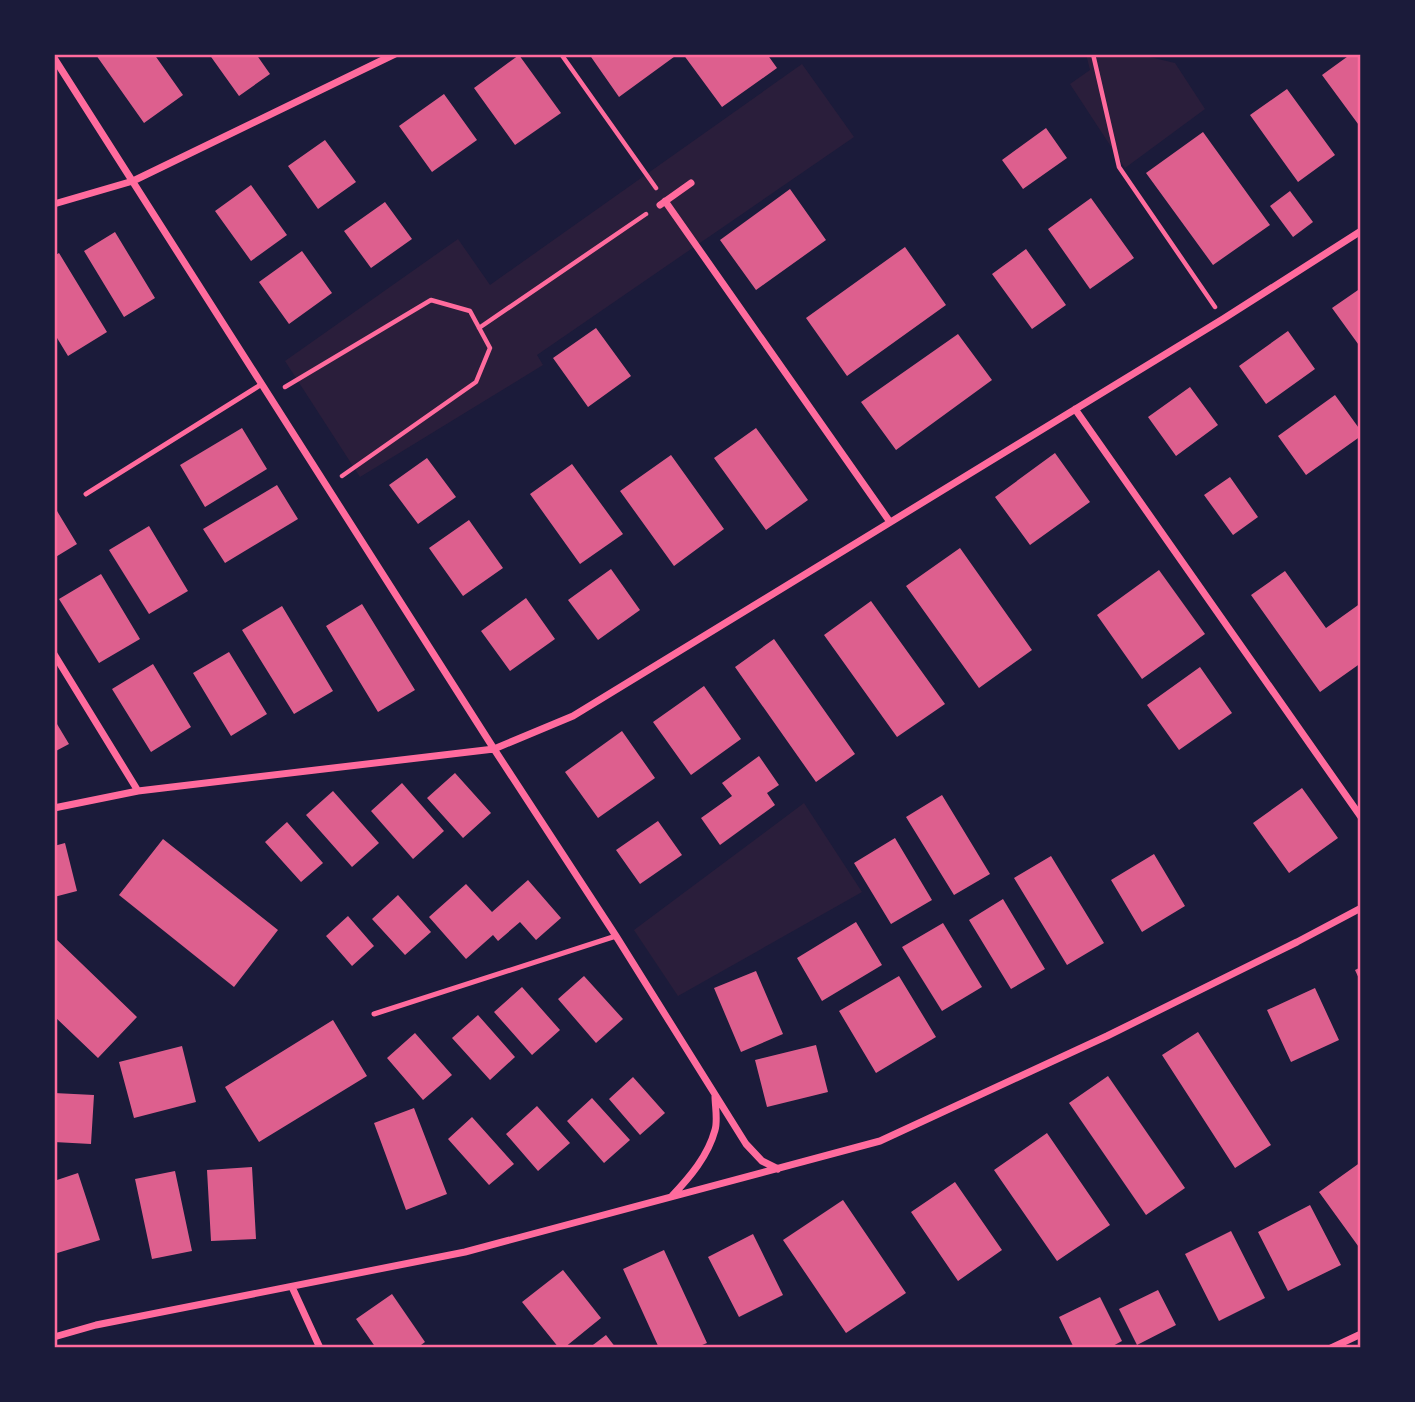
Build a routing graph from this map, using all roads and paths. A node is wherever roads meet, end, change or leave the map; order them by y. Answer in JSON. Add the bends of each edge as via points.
{"nodes":[{"id":1,"x":395,"y":54,"type":"edge"},
{"id":2,"x":561,"y":54,"type":"edge"},
{"id":3,"x":1093,"y":54,"type":"edge"},
{"id":4,"x":54,"y":58,"type":"edge"},
{"id":5,"x":133,"y":181,"type":"junction"},
{"id":6,"x":691,"y":183,"type":"dead end"},
{"id":7,"x":662,"y":203,"type":"junction"},
{"id":8,"x":54,"y":204,"type":"edge"},
{"id":9,"x":1361,"y":231,"type":"edge"},
{"id":10,"x":1223,"y":319,"type":"junction"},
{"id":11,"x":480,"y":328,"type":"junction"},
{"id":12,"x":262,"y":383,"type":"junction"},
{"id":13,"x":270,"y":397,"type":"junction"},
{"id":14,"x":1075,"y":409,"type":"junction"},
{"id":15,"x":327,"y":487,"type":"junction"},
{"id":16,"x":86,"y":494,"type":"dead end"},
{"id":17,"x":890,"y":522,"type":"junction"},
{"id":18,"x":54,"y":654,"type":"edge"},
{"id":19,"x":494,"y":748,"type":"junction"},
{"id":20,"x":138,"y":790,"type":"junction"},
{"id":21,"x":54,"y":808,"type":"edge"},
{"id":22,"x":1361,"y":817,"type":"edge"},
{"id":23,"x":1361,"y":908,"type":"edge"},
{"id":24,"x":616,"y":936,"type":"junction"},
{"id":25,"x":374,"y":1014,"type":"dead end"},
{"id":26,"x":715,"y":1095,"type":"junction"},
{"id":27,"x":778,"y":1169,"type":"junction"},
{"id":28,"x":671,"y":1197,"type":"junction"},
{"id":29,"x":292,"y":1287,"type":"junction"},
{"id":30,"x":1361,"y":1334,"type":"edge"},
{"id":31,"x":54,"y":1337,"type":"edge"},
{"id":32,"x":320,"y":1348,"type":"edge"},
{"id":33,"x":1331,"y":1348,"type":"edge"}],
"edges":[{"from":1,"to":5,"type":"street"},
{"from":2,"to":7,"type":"path"},
{"from":3,"to":10,"type":"path","via":[[1119,167]]},
{"from":4,"to":5,"type":"street"},
{"from":5,"to":8,"type":"street"},
{"from":5,"to":12,"type":"street"},
{"from":6,"to":7,"type":"street"},
{"from":7,"to":11,"type":"path"},
{"from":7,"to":17,"type":"street"},
{"from":9,"to":10,"type":"street"},
{"from":10,"to":14,"type":"street"},
{"from":11,"to":13,"type":"path","via":[[470,311],[430,300]]},
{"from":11,"to":15,"type":"path","via":[[490,348],[476,382]]},
{"from":12,"to":13,"type":"street"},
{"from":12,"to":16,"type":"lane"},
{"from":13,"to":15,"type":"street"},
{"from":14,"to":17,"type":"street"},
{"from":14,"to":22,"type":"street"},
{"from":15,"to":19,"type":"street"},
{"from":17,"to":19,"type":"street","via":[[573,716]]},
{"from":18,"to":20,"type":"street"},
{"from":19,"to":20,"type":"street"},
{"from":19,"to":24,"type":"street"},
{"from":20,"to":21,"type":"street"},
{"from":23,"to":27,"type":"street","via":[[1107,1036],[880,1141]]},
{"from":24,"to":25,"type":"lane"},
{"from":24,"to":26,"type":"street"},
{"from":26,"to":27,"type":"street","via":[[746,1144],[762,1161]]},
{"from":26,"to":28,"type":"street","via":[[716,1128],[707,1150],[691,1177]]},
{"from":27,"to":28,"type":"street"},
{"from":28,"to":29,"type":"street","via":[[465,1252]]},
{"from":29,"to":31,"type":"street"},
{"from":29,"to":32,"type":"street"},
{"from":30,"to":33,"type":"street"}]}
